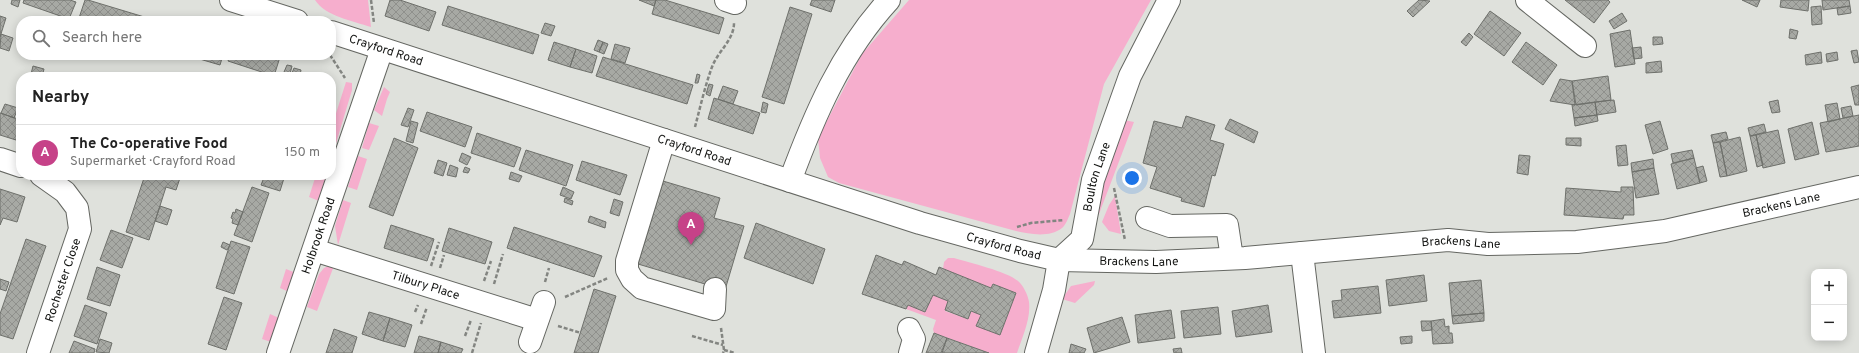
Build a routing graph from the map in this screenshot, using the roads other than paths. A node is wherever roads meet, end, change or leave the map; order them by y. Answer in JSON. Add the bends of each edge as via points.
{"nodes":[{"id":1,"x":231,"y":0,"type":"edge"},
{"id":2,"x":889,"y":0,"type":"edge"},
{"id":3,"x":1170,"y":0,"type":"edge"},
{"id":4,"x":1527,"y":0,"type":"edge"},
{"id":5,"x":280,"y":7,"type":"edge"},
{"id":6,"x":291,"y":16,"type":"edge"},
{"id":7,"x":336,"y":34,"type":"edge"},
{"id":8,"x":1586,"y":46,"type":"dead end"},
{"id":9,"x":382,"y":50,"type":"junction"},
{"id":10,"x":664,"y":140,"type":"junction"},
{"id":11,"x":0,"y":159,"type":"edge"},
{"id":12,"x":16,"y":164,"type":"edge"},
{"id":13,"x":48,"y":180,"type":"edge"},
{"id":14,"x":790,"y":181,"type":"junction"},
{"id":15,"x":1859,"y":187,"type":"edge"},
{"id":16,"x":1147,"y":218,"type":"dead end"},
{"id":17,"x":314,"y":250,"type":"junction"},
{"id":18,"x":1302,"y":253,"type":"junction"},
{"id":19,"x":1232,"y":258,"type":"junction"},
{"id":20,"x":1059,"y":260,"type":"junction"},
{"id":21,"x":715,"y":289,"type":"dead end"},
{"id":22,"x":909,"y":329,"type":"dead end"},
{"id":23,"x":530,"y":342,"type":"dead end"},
{"id":24,"x":38,"y":353,"type":"edge"},
{"id":25,"x":278,"y":353,"type":"edge"},
{"id":26,"x":910,"y":353,"type":"edge"},
{"id":27,"x":1036,"y":353,"type":"edge"},
{"id":28,"x":1314,"y":353,"type":"edge"}],
"edges":[{"from":1,"to":5,"type":"street"},
{"from":2,"to":14,"type":"street","via":[[867,26],[836,74]]},
{"from":3,"to":20,"type":"street","name":"Boulton Lane","via":[[1130,76],[1093,180],[1082,239]]},
{"from":4,"to":8,"type":"street"},
{"from":5,"to":6,"type":"street"},
{"from":7,"to":9,"type":"street","name":"Crayford Road"},
{"from":9,"to":10,"type":"street","name":"Crayford Road"},
{"from":9,"to":17,"type":"street","name":"Holbrook Road"},
{"from":10,"to":14,"type":"street","name":"Crayford Road"},
{"from":10,"to":21,"type":"street","via":[[627,261],[627,270],[642,288],[714,309]]},
{"from":11,"to":12,"type":"street"},
{"from":13,"to":24,"type":"street","name":"Rochester Close","via":[[66,192],[77,208],[80,228]]},
{"from":14,"to":20,"type":"street","name":"Crayford Road","via":[[920,223]]},
{"from":15,"to":18,"type":"street","name":"Brackens Lane","via":[[1665,232],[1587,241],[1488,244],[1448,240]]},
{"from":16,"to":19,"type":"street","via":[[1170,226],[1227,225]]},
{"from":17,"to":23,"type":"street","name":"Tilbury Place","via":[[540,311]]},
{"from":17,"to":25,"type":"street","name":"Holbrook Road"},
{"from":18,"to":19,"type":"street","name":"Brackens Lane"},
{"from":18,"to":28,"type":"street"},
{"from":19,"to":20,"type":"street","name":"Brackens Lane","via":[[1156,262]]},
{"from":20,"to":27,"type":"street","via":[[1054,290]]},
{"from":22,"to":26,"type":"street","via":[[914,338]]}]}
